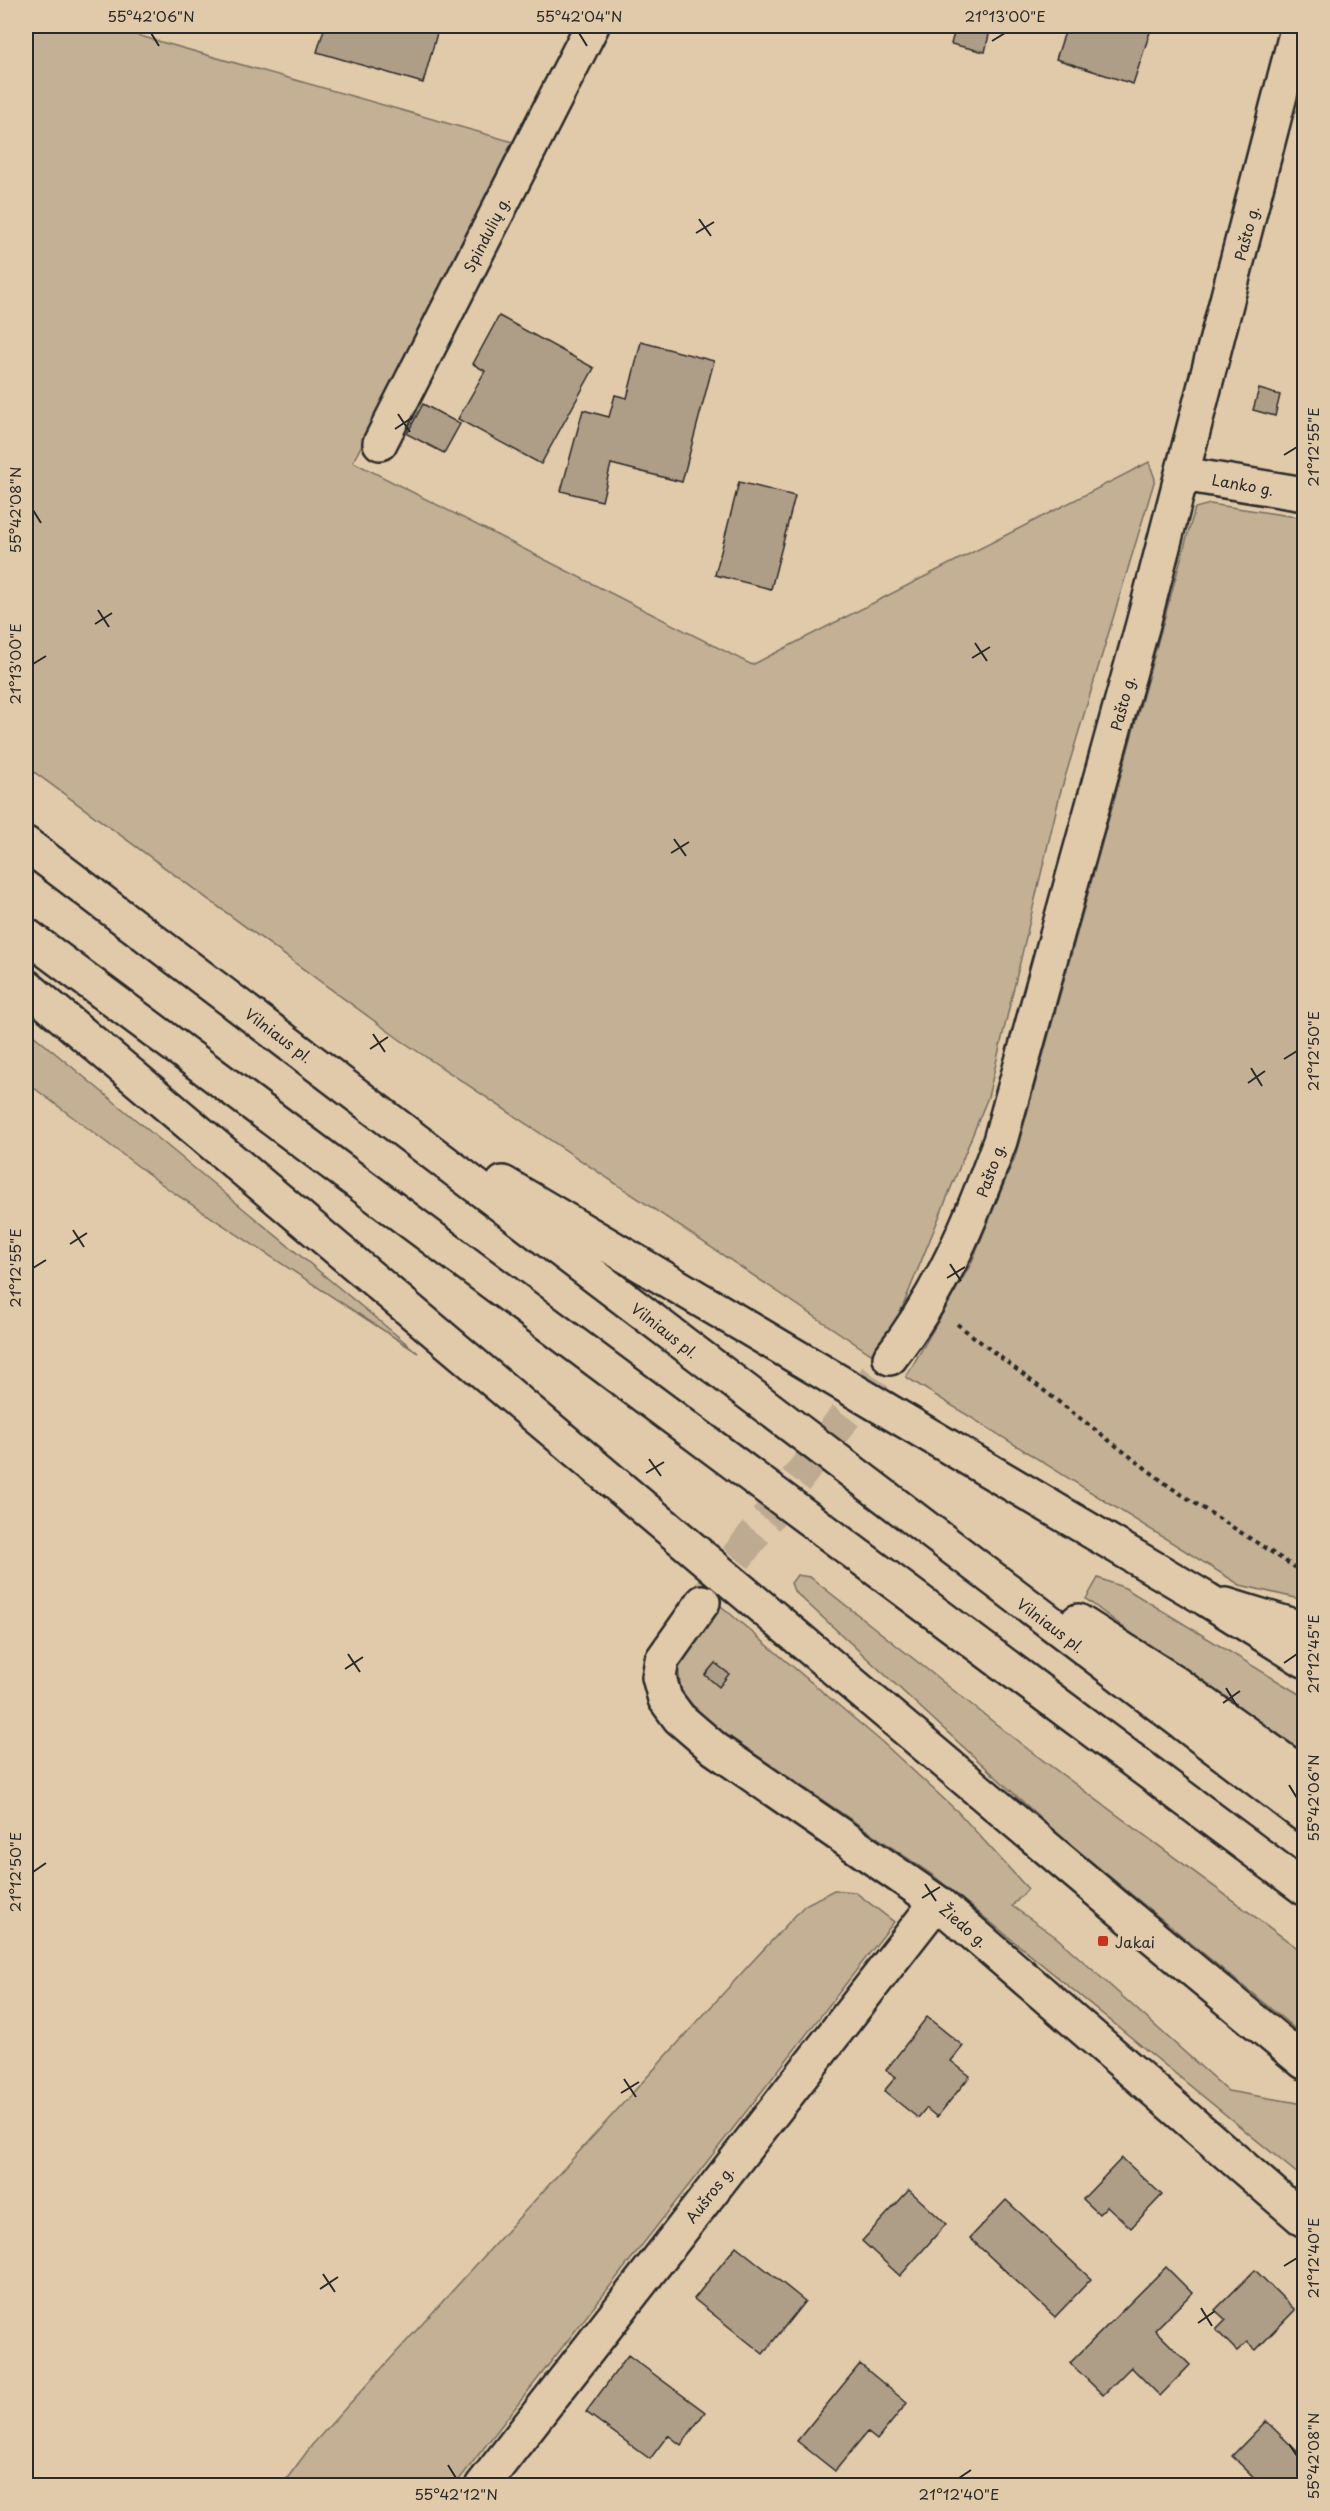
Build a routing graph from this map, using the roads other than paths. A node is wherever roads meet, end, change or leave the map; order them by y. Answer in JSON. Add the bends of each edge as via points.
{"nodes":[{"id":1,"x":592,"y":26,"type":"edge"},
{"id":2,"x":1298,"y":26,"type":"edge"},
{"id":3,"x":380,"y":443,"type":"dead end"},
{"id":4,"x":1182,"y":474,"type":"junction"},
{"id":5,"x":1305,"y":494,"type":"edge"},
{"id":6,"x":26,"y":844,"type":"edge"},
{"id":7,"x":26,"y":935,"type":"edge"},
{"id":8,"x":26,"y":986,"type":"edge"},
{"id":9,"x":378,"y":1109,"type":"junction"},
{"id":10,"x":890,"y":1358,"type":"tunnel mouth"},
{"id":11,"x":888,"y":1502,"type":"junction"},
{"id":12,"x":1206,"y":1599,"type":"junction"},
{"id":13,"x":703,"y":1602,"type":"tunnel mouth"},
{"id":14,"x":1305,"y":1629,"type":"edge"},
{"id":15,"x":1305,"y":1660,"type":"edge"},
{"id":16,"x":1305,"y":1775,"type":"edge"},
{"id":17,"x":1305,"y":1815,"type":"edge"},
{"id":18,"x":1305,"y":1888,"type":"edge"},
{"id":19,"x":937,"y":1902,"type":"junction"},
{"id":20,"x":1305,"y":2062,"type":"edge"},
{"id":21,"x":1305,"y":2220,"type":"edge"},
{"id":22,"x":482,"y":2486,"type":"edge"}],
"edges":[{"from":1,"to":3,"type":"main road","name":"Spindulių g."},
{"from":2,"to":4,"type":"main road","name":"Pašto g."},
{"from":4,"to":5,"type":"main road","name":"Lanko g."},
{"from":4,"to":10,"type":"main road","name":"Pašto g.","via":[[1000,1141],[977,1206],[930,1303]]},
{"from":6,"to":9,"type":"main road","name":"Vilniaus pl."},
{"from":7,"to":18,"type":"main road"},
{"from":8,"to":20,"type":"main road"},
{"from":9,"to":11,"type":"main road","name":"Vilniaus pl."},
{"from":9,"to":12,"type":"main road"},
{"from":11,"to":16,"type":"main road","via":[[1172,1680]]},
{"from":11,"to":17,"type":"main road","name":"Vilniaus pl."},
{"from":12,"to":14,"type":"main road"},
{"from":12,"to":15,"type":"main road"},
{"from":13,"to":19,"type":"main road","name":"Žiedo g.","via":[[662,1660],[659,1677],[665,1698],[679,1718],[715,1749]]},
{"from":19,"to":21,"type":"main road","name":"Žiedo g."},
{"from":19,"to":22,"type":"main road","name":"Aušros g."}]}
